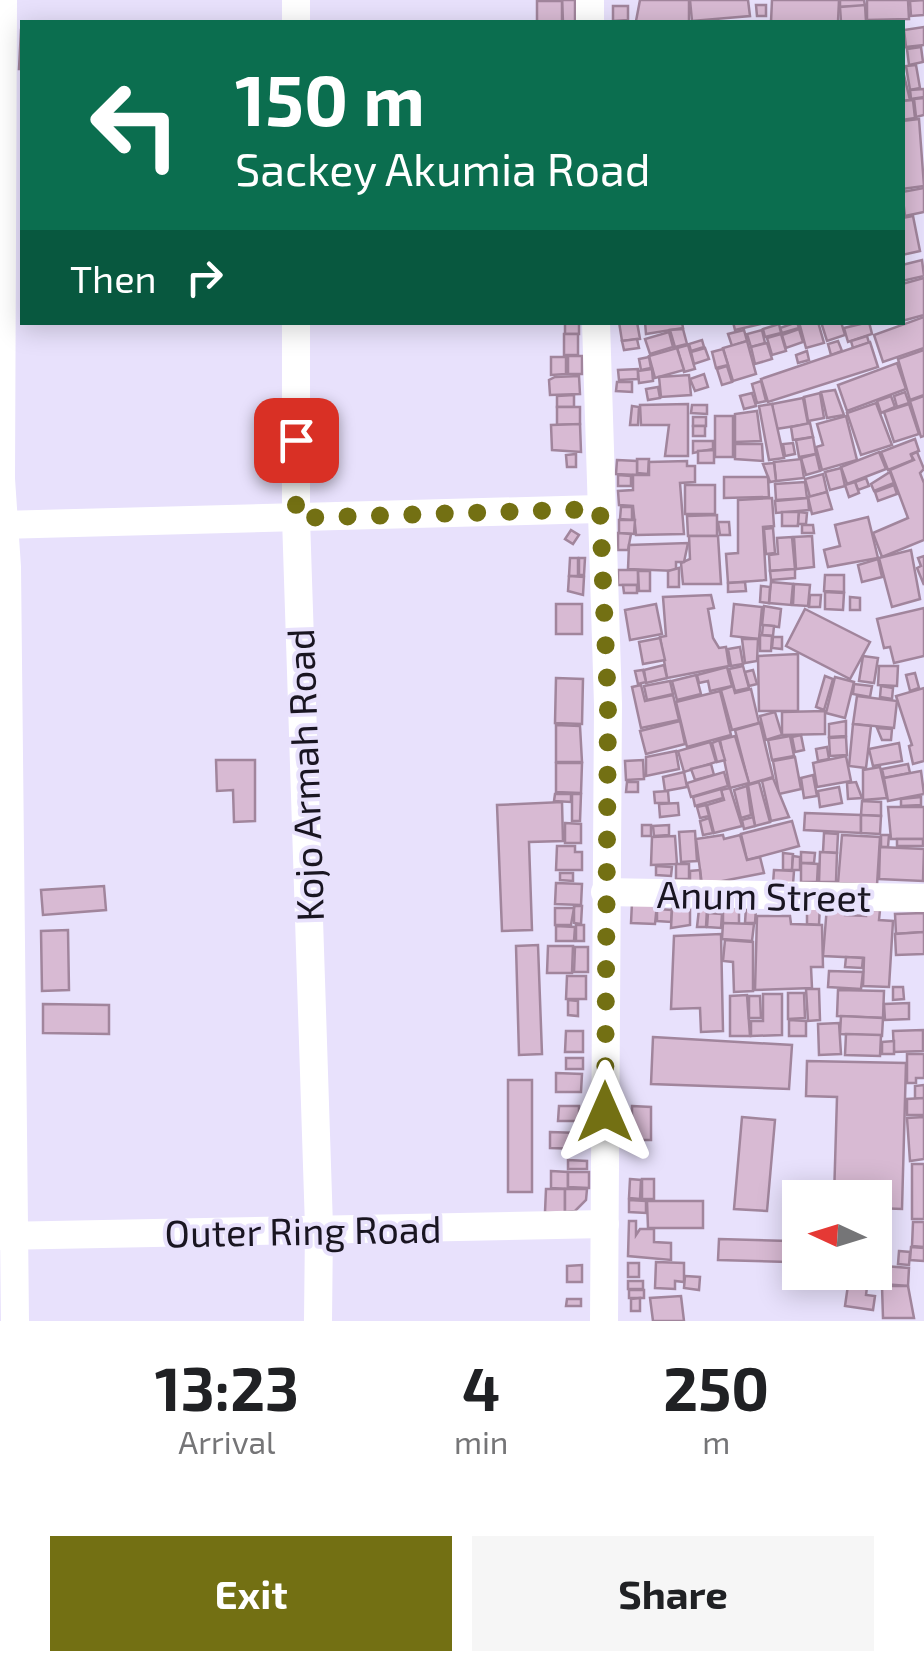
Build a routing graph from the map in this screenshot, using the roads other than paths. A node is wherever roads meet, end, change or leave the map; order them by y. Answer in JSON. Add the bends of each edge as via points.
{"nodes":[{"id":1,"x":3,"y":0,"type":"edge"},
{"id":2,"x":296,"y":325,"type":"edge"},
{"id":3,"x":596,"y":325,"type":"edge"},
{"id":4,"x":600,"y":509,"type":"junction"},
{"id":5,"x":296,"y":518,"type":"junction"},
{"id":6,"x":1,"y":525,"type":"edge"},
{"id":7,"x":604,"y":892,"type":"junction"},
{"id":8,"x":924,"y":898,"type":"edge"},
{"id":9,"x":605,"y":1224,"type":"junction"},
{"id":10,"x":319,"y":1226,"type":"junction"},
{"id":11,"x":7,"y":1236,"type":"edge"},
{"id":12,"x":15,"y":1321,"type":"edge"},
{"id":13,"x":318,"y":1321,"type":"edge"},
{"id":14,"x":604,"y":1321,"type":"edge"}],
"edges":[{"from":1,"to":6,"type":"street"},
{"from":2,"to":5,"type":"street","name":"Kojo Armah Road"},
{"from":3,"to":4,"type":"street"},
{"from":4,"to":5,"type":"street"},
{"from":4,"to":7,"type":"street","via":[[608,704]]},
{"from":5,"to":6,"type":"street"},
{"from":5,"to":10,"type":"street","name":"Kojo Armah Road"},
{"from":6,"to":11,"type":"street","via":[[8,568]]},
{"from":7,"to":8,"type":"street","name":"Anum Street"},
{"from":7,"to":9,"type":"street"},
{"from":9,"to":10,"type":"street","name":"Outer Ring Road"},
{"from":9,"to":14,"type":"street"},
{"from":10,"to":11,"type":"street","name":"Outer Ring Road"},
{"from":10,"to":13,"type":"street","name":"Kojo Armah Road"},
{"from":11,"to":12,"type":"street"}]}
